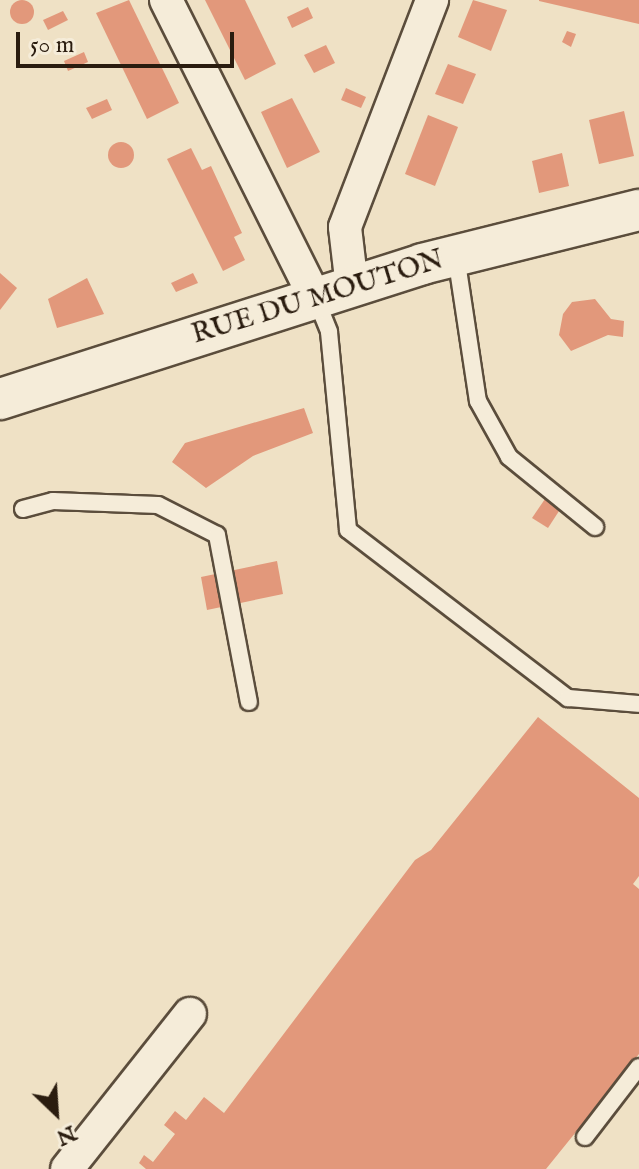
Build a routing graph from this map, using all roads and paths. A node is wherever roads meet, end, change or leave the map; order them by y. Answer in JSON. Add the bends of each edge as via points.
{"nodes":[{"id":1,"x":166,"y":0,"type":"edge"},
{"id":2,"x":432,"y":0,"type":"edge"},
{"id":3,"x":639,"y":210,"type":"edge"},
{"id":4,"x":456,"y":256,"type":"junction"},
{"id":5,"x":334,"y":293,"type":"junction"},
{"id":6,"x":0,"y":399,"type":"edge"},
{"id":7,"x":23,"y":509,"type":"dead end"},
{"id":8,"x":595,"y":527,"type":"dead end"},
{"id":9,"x":249,"y":702,"type":"dead end"},
{"id":10,"x":639,"y":704,"type":"edge"},
{"id":11,"x":190,"y":1014,"type":"dead end"},
{"id":12,"x":639,"y":1067,"type":"edge"},
{"id":13,"x":585,"y":1137,"type":"dead end"},
{"id":14,"x":67,"y":1169,"type":"edge"}],
"edges":[{"from":1,"to":5,"type":"street"},
{"from":2,"to":5,"type":"street","via":[[345,227]]},
{"from":3,"to":4,"type":"street","name":"RUE DU MOUTON"},
{"from":4,"to":5,"type":"street","name":"RUE DU MOUTON"},
{"from":4,"to":8,"type":"lane","via":[[478,401],[509,457]]},
{"from":5,"to":6,"type":"street","name":"RUE DU MOUTON"},
{"from":5,"to":10,"type":"lane","via":[[329,332],[348,530],[568,698]]},
{"from":7,"to":9,"type":"lane","via":[[53,501],[158,505],[217,535]]},
{"from":11,"to":14,"type":"street"},
{"from":12,"to":13,"type":"lane"}]}
